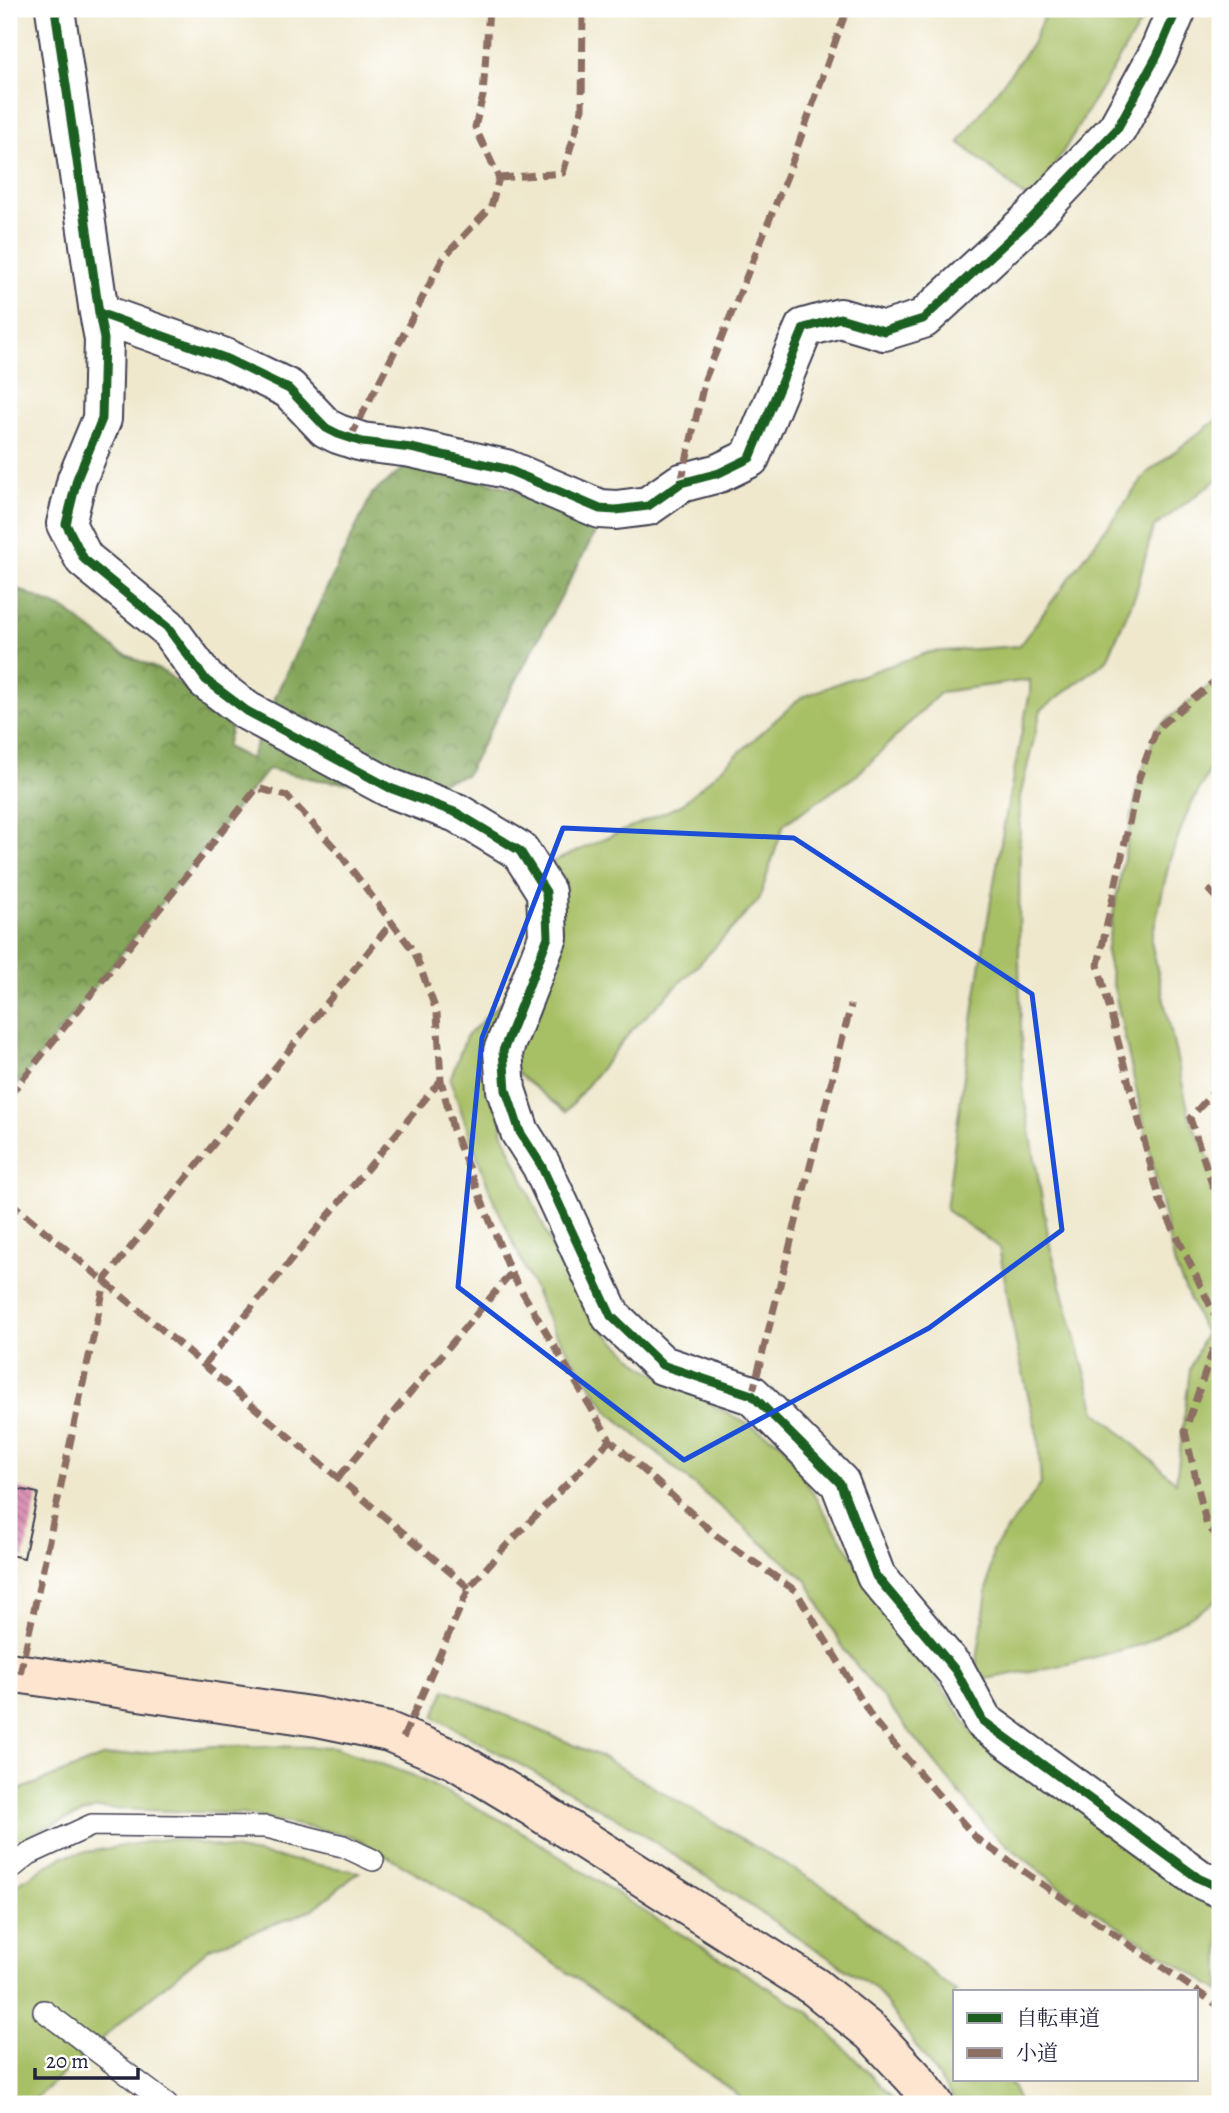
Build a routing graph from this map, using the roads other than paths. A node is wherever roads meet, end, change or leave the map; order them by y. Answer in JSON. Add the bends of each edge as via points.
{"nodes":[{"id":1,"x":55,"y":9,"type":"edge"},
{"id":2,"x":1177,"y":9,"type":"edge"},
{"id":3,"x":99,"y":313,"type":"junction"},
{"id":4,"x":9,"y":1672,"type":"edge"},
{"id":5,"x":373,"y":1860,"type":"dead end"},
{"id":6,"x":9,"y":1870,"type":"edge"},
{"id":7,"x":1220,"y":1888,"type":"edge"},
{"id":8,"x":44,"y":2011,"type":"dead end"},
{"id":9,"x":167,"y":2104,"type":"edge"},
{"id":10,"x":934,"y":2104,"type":"edge"}],
"edges":[{"from":1,"to":3,"type":"street"},
{"from":2,"to":3,"type":"street","via":[[1117,129],[1031,219],[923,319],[884,331],[840,318],[804,328],[750,458],[719,473],[681,483],[648,506],[600,509],[506,469],[338,434],[326,428],[289,389],[225,358]]},
{"from":3,"to":7,"type":"street","via":[[104,339],[102,419],[76,480],[66,524],[84,559],[167,627],[206,680],[247,711],[390,788],[457,813],[520,851],[546,892],[548,937],[503,1051],[506,1090],[520,1132],[541,1165],[611,1316],[662,1365],[752,1395],[840,1483],[876,1576],[956,1671],[983,1721],[1198,1878]]},
{"from":4,"to":10,"type":"street","via":[[317,1717],[389,1732],[455,1760],[815,1987],[872,2033]]},
{"from":5,"to":6,"type":"lane","via":[[343,1846],[267,1827],[92,1825],[29,1854]]},
{"from":8,"to":9,"type":"lane"}]}
